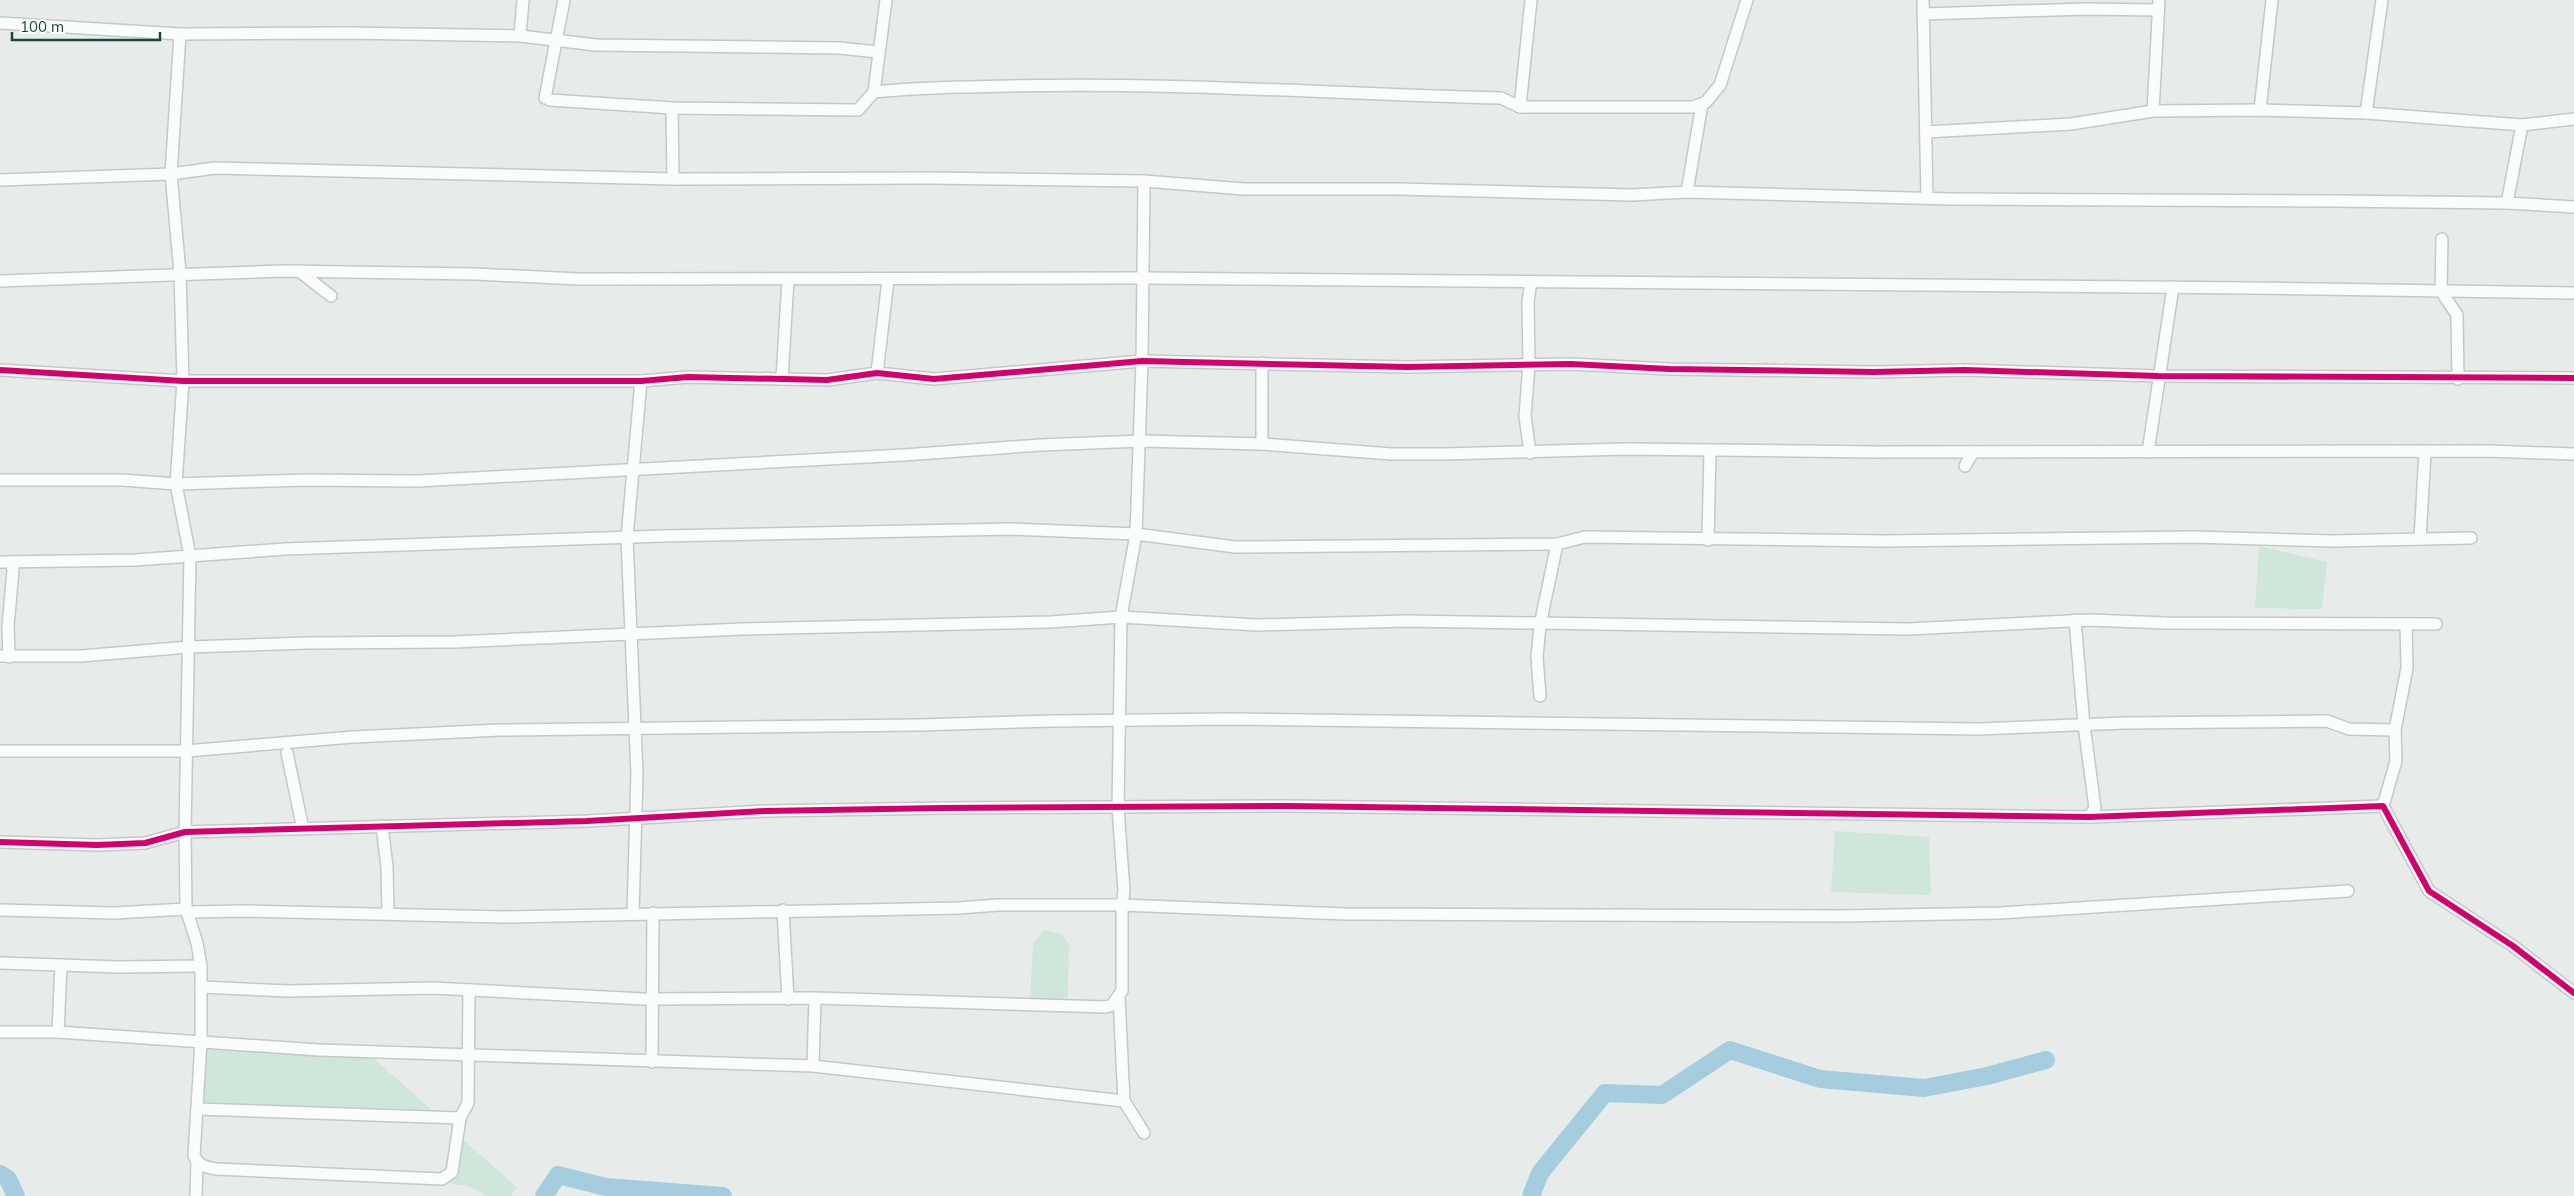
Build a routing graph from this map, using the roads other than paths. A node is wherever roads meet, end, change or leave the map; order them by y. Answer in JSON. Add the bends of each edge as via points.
{"nodes":[{"id":1,"x":523,"y":0,"type":"edge"},
{"id":2,"x":564,"y":0,"type":"edge"},
{"id":3,"x":886,"y":0,"type":"edge"},
{"id":4,"x":1531,"y":0,"type":"edge"},
{"id":5,"x":1747,"y":0,"type":"edge"},
{"id":6,"x":1923,"y":0,"type":"edge"},
{"id":7,"x":2272,"y":0,"type":"edge"},
{"id":8,"x":2382,"y":0,"type":"edge"},
{"id":9,"x":2159,"y":5,"type":"edge"},
{"id":10,"x":1923,"y":14,"type":"junction"},
{"id":11,"x":0,"y":23,"type":"edge"},
{"id":12,"x":180,"y":34,"type":"junction"},
{"id":13,"x":520,"y":36,"type":"junction"},
{"id":14,"x":556,"y":40,"type":"junction"},
{"id":15,"x":878,"y":52,"type":"junction"},
{"id":16,"x":874,"y":92,"type":"junction"},
{"id":17,"x":1702,"y":104,"type":"junction"},
{"id":18,"x":1520,"y":107,"type":"junction"},
{"id":19,"x":672,"y":108,"type":"junction"},
{"id":20,"x":2260,"y":110,"type":"junction"},
{"id":21,"x":2153,"y":111,"type":"junction"},
{"id":22,"x":2366,"y":113,"type":"junction"},
{"id":23,"x":2574,"y":119,"type":"edge"},
{"id":24,"x":2522,"y":125,"type":"junction"},
{"id":25,"x":1926,"y":132,"type":"junction"},
{"id":26,"x":172,"y":174,"type":"junction"},
{"id":27,"x":673,"y":179,"type":"junction"},
{"id":28,"x":0,"y":180,"type":"edge"},
{"id":29,"x":1144,"y":181,"type":"junction"},
{"id":30,"x":1688,"y":192,"type":"junction"},
{"id":31,"x":1927,"y":198,"type":"junction"},
{"id":32,"x":2507,"y":203,"type":"junction"},
{"id":33,"x":2574,"y":207,"type":"edge"},
{"id":34,"x":2442,"y":239,"type":"dead end"},
{"id":35,"x":299,"y":271,"type":"junction"},
{"id":36,"x":180,"y":273,"type":"junction"},
{"id":37,"x":1142,"y":278,"type":"junction"},
{"id":38,"x":788,"y":279,"type":"junction"},
{"id":39,"x":888,"y":280,"type":"junction"},
{"id":40,"x":0,"y":281,"type":"edge"},
{"id":41,"x":1531,"y":282,"type":"junction"},
{"id":42,"x":2173,"y":287,"type":"junction"},
{"id":43,"x":2441,"y":290,"type":"junction"},
{"id":44,"x":2574,"y":294,"type":"edge"},
{"id":45,"x":331,"y":296,"type":"dead end"},
{"id":46,"x":1142,"y":361,"type":"junction"},
{"id":47,"x":1262,"y":363,"type":"junction"},
{"id":48,"x":1529,"y":364,"type":"junction"},
{"id":49,"x":0,"y":370,"type":"edge"},
{"id":50,"x":877,"y":373,"type":"junction"},
{"id":51,"x":2158,"y":376,"type":"junction"},
{"id":52,"x":2574,"y":378,"type":"edge"},
{"id":53,"x":782,"y":379,"type":"junction"},
{"id":54,"x":2458,"y":379,"type":"junction"},
{"id":55,"x":183,"y":381,"type":"junction"},
{"id":56,"x":641,"y":381,"type":"junction"},
{"id":57,"x":1141,"y":441,"type":"junction"},
{"id":58,"x":1262,"y":444,"type":"junction"},
{"id":59,"x":1710,"y":450,"type":"junction"},
{"id":60,"x":1973,"y":452,"type":"junction"},
{"id":61,"x":2148,"y":452,"type":"junction"},
{"id":62,"x":2424,"y":452,"type":"junction"},
{"id":63,"x":1530,"y":453,"type":"junction"},
{"id":64,"x":2574,"y":454,"type":"edge"},
{"id":65,"x":1965,"y":466,"type":"dead end"},
{"id":66,"x":632,"y":470,"type":"junction"},
{"id":67,"x":0,"y":480,"type":"edge"},
{"id":68,"x":176,"y":484,"type":"junction"},
{"id":69,"x":1136,"y":534,"type":"junction"},
{"id":70,"x":627,"y":538,"type":"junction"},
{"id":71,"x":2471,"y":538,"type":"dead end"},
{"id":72,"x":2420,"y":539,"type":"junction"},
{"id":73,"x":1708,"y":540,"type":"junction"},
{"id":74,"x":1557,"y":544,"type":"junction"},
{"id":75,"x":190,"y":556,"type":"junction"},
{"id":76,"x":6,"y":562,"type":"edge"},
{"id":77,"x":1121,"y":617,"type":"junction"},
{"id":78,"x":2075,"y":620,"type":"junction"},
{"id":79,"x":2406,"y":624,"type":"junction"},
{"id":80,"x":2436,"y":624,"type":"dead end"},
{"id":81,"x":1540,"y":625,"type":"junction"},
{"id":82,"x":631,"y":634,"type":"junction"},
{"id":83,"x":189,"y":647,"type":"junction"},
{"id":84,"x":5,"y":656,"type":"edge"},
{"id":85,"x":1540,"y":696,"type":"dead end"},
{"id":86,"x":1118,"y":721,"type":"junction"},
{"id":87,"x":2084,"y":725,"type":"junction"},
{"id":88,"x":635,"y":729,"type":"junction"},
{"id":89,"x":2395,"y":730,"type":"junction"},
{"id":90,"x":186,"y":751,"type":"junction"},
{"id":91,"x":0,"y":752,"type":"edge"},
{"id":92,"x":287,"y":753,"type":"dead end"},
{"id":93,"x":2384,"y":806,"type":"junction"},
{"id":94,"x":1118,"y":808,"type":"junction"},
{"id":95,"x":2089,"y":817,"type":"junction"},
{"id":96,"x":637,"y":818,"type":"junction"},
{"id":97,"x":382,"y":826,"type":"junction"},
{"id":98,"x":303,"y":829,"type":"junction"},
{"id":99,"x":185,"y":832,"type":"junction"},
{"id":100,"x":0,"y":842,"type":"edge"},
{"id":101,"x":2348,"y":891,"type":"dead end"},
{"id":102,"x":1122,"y":905,"type":"junction"},
{"id":103,"x":0,"y":910,"type":"edge"},
{"id":104,"x":187,"y":910,"type":"junction"},
{"id":105,"x":783,"y":910,"type":"junction"},
{"id":106,"x":388,"y":913,"type":"junction"},
{"id":107,"x":633,"y":913,"type":"junction"},
{"id":108,"x":653,"y":913,"type":"junction"},
{"id":109,"x":0,"y":963,"type":"edge"},
{"id":110,"x":61,"y":965,"type":"junction"},
{"id":111,"x":201,"y":966,"type":"junction"},
{"id":112,"x":201,"y":987,"type":"junction"},
{"id":113,"x":469,"y":990,"type":"junction"},
{"id":114,"x":2574,"y":993,"type":"edge"},
{"id":115,"x":814,"y":998,"type":"junction"},
{"id":116,"x":1119,"y":998,"type":"junction"},
{"id":117,"x":652,"y":999,"type":"junction"},
{"id":118,"x":788,"y":999,"type":"junction"},
{"id":119,"x":0,"y":1032,"type":"edge"},
{"id":120,"x":58,"y":1032,"type":"junction"},
{"id":121,"x":201,"y":1042,"type":"junction"},
{"id":122,"x":468,"y":1056,"type":"junction"},
{"id":123,"x":652,"y":1062,"type":"junction"},
{"id":124,"x":813,"y":1066,"type":"junction"},
{"id":125,"x":1124,"y":1101,"type":"junction"},
{"id":126,"x":197,"y":1109,"type":"junction"},
{"id":127,"x":460,"y":1118,"type":"junction"},
{"id":128,"x":1144,"y":1133,"type":"dead end"},
{"id":129,"x":197,"y":1162,"type":"junction"},
{"id":130,"x":196,"y":1196,"type":"edge"}],
"edges":[{"from":1,"to":13,"type":"street"},
{"from":2,"to":14,"type":"street"},
{"from":3,"to":15,"type":"street"},
{"from":4,"to":18,"type":"street"},
{"from":5,"to":17,"type":"street","via":[[1720,85]]},
{"from":6,"to":10,"type":"street"},
{"from":7,"to":20,"type":"street"},
{"from":8,"to":22,"type":"street"},
{"from":9,"to":10,"type":"street"},
{"from":9,"to":21,"type":"street"},
{"from":10,"to":25,"type":"street"},
{"from":11,"to":12,"type":"street"},
{"from":12,"to":13,"type":"street"},
{"from":12,"to":26,"type":"street"},
{"from":13,"to":14,"type":"street"},
{"from":14,"to":15,"type":"street","via":[[596,45],[839,48]]},
{"from":14,"to":19,"type":"street","via":[[548,99]]},
{"from":15,"to":16,"type":"street"},
{"from":16,"to":18,"type":"street","via":[[1060,85],[1203,87],[1501,98]]},
{"from":16,"to":19,"type":"street","via":[[858,110]]},
{"from":17,"to":18,"type":"street"},
{"from":17,"to":30,"type":"street"},
{"from":19,"to":27,"type":"street"},
{"from":20,"to":21,"type":"street"},
{"from":20,"to":22,"type":"street"},
{"from":21,"to":25,"type":"street","via":[[2071,124]]},
{"from":22,"to":24,"type":"street"},
{"from":23,"to":24,"type":"street"},
{"from":24,"to":32,"type":"street"},
{"from":25,"to":31,"type":"street"},
{"from":26,"to":27,"type":"street","via":[[215,168]]},
{"from":26,"to":28,"type":"street"},
{"from":26,"to":36,"type":"street"},
{"from":27,"to":29,"type":"street"},
{"from":29,"to":30,"type":"street","via":[[1244,189],[1632,195]]},
{"from":29,"to":37,"type":"street"},
{"from":30,"to":31,"type":"street"},
{"from":31,"to":32,"type":"street"},
{"from":32,"to":33,"type":"street"},
{"from":34,"to":43,"type":"street"},
{"from":35,"to":36,"type":"street"},
{"from":35,"to":38,"type":"street","via":[[578,279]]},
{"from":35,"to":45,"type":"street"},
{"from":36,"to":40,"type":"street"},
{"from":36,"to":55,"type":"street"},
{"from":37,"to":39,"type":"street"},
{"from":37,"to":41,"type":"street"},
{"from":37,"to":46,"type":"street"},
{"from":38,"to":39,"type":"street"},
{"from":38,"to":53,"type":"street"},
{"from":39,"to":50,"type":"street"},
{"from":41,"to":42,"type":"street"},
{"from":41,"to":48,"type":"street","via":[[1528,301]]},
{"from":42,"to":43,"type":"street"},
{"from":42,"to":51,"type":"street"},
{"from":43,"to":44,"type":"street"},
{"from":43,"to":54,"type":"street","via":[[2457,315]]},
{"from":46,"to":47,"type":"street"},
{"from":46,"to":50,"type":"street","via":[[934,379]]},
{"from":46,"to":57,"type":"street"},
{"from":47,"to":48,"type":"street","via":[[1407,367]]},
{"from":47,"to":58,"type":"street"},
{"from":48,"to":51,"type":"street"},
{"from":48,"to":63,"type":"street","via":[[1525,416]]},
{"from":49,"to":55,"type":"street"},
{"from":50,"to":53,"type":"street","via":[[828,380]]},
{"from":51,"to":54,"type":"street"},
{"from":51,"to":61,"type":"street"},
{"from":52,"to":54,"type":"street"},
{"from":53,"to":56,"type":"street","via":[[688,377]]},
{"from":55,"to":56,"type":"street"},
{"from":55,"to":68,"type":"street"},
{"from":56,"to":66,"type":"street"},
{"from":57,"to":58,"type":"street"},
{"from":57,"to":66,"type":"street","via":[[1040,444],[894,456]]},
{"from":57,"to":69,"type":"street"},
{"from":58,"to":63,"type":"street","via":[[1391,454]]},
{"from":59,"to":60,"type":"street"},
{"from":59,"to":63,"type":"street"},
{"from":59,"to":73,"type":"street"},
{"from":60,"to":61,"type":"street"},
{"from":60,"to":65,"type":"street"},
{"from":61,"to":62,"type":"street"},
{"from":62,"to":64,"type":"street"},
{"from":62,"to":72,"type":"street"},
{"from":66,"to":68,"type":"street","via":[[418,481]]},
{"from":66,"to":70,"type":"street"},
{"from":67,"to":68,"type":"street","via":[[122,480]]},
{"from":68,"to":75,"type":"street"},
{"from":69,"to":70,"type":"street","via":[[1012,529]]},
{"from":69,"to":74,"type":"street","via":[[1235,547]]},
{"from":69,"to":77,"type":"street"},
{"from":70,"to":75,"type":"street","via":[[286,549]]},
{"from":70,"to":82,"type":"street"},
{"from":71,"to":72,"type":"street"},
{"from":72,"to":73,"type":"street"},
{"from":73,"to":74,"type":"street","via":[[1585,537]]},
{"from":74,"to":81,"type":"street"},
{"from":75,"to":76,"type":"street"},
{"from":75,"to":83,"type":"street"},
{"from":76,"to":84,"type":"street","via":[[13,570]]},
{"from":77,"to":81,"type":"street","via":[[1256,625],[1407,620]]},
{"from":77,"to":82,"type":"street","via":[[1050,622]]},
{"from":77,"to":86,"type":"street"},
{"from":78,"to":79,"type":"street","via":[[2165,624]]},
{"from":78,"to":81,"type":"street","via":[[1908,629]]},
{"from":78,"to":87,"type":"street"},
{"from":79,"to":80,"type":"street"},
{"from":79,"to":89,"type":"street","via":[[2406,668]]},
{"from":81,"to":85,"type":"street"},
{"from":82,"to":83,"type":"street","via":[[463,642]]},
{"from":82,"to":88,"type":"street"},
{"from":83,"to":84,"type":"street","via":[[81,656]]},
{"from":83,"to":90,"type":"street"},
{"from":86,"to":87,"type":"street","via":[[1230,719],[1979,729]]},
{"from":86,"to":88,"type":"street"},
{"from":86,"to":94,"type":"street"},
{"from":87,"to":89,"type":"street","via":[[2327,721],[2349,729]]},
{"from":87,"to":95,"type":"street","via":[[2094,808]]},
{"from":88,"to":90,"type":"street","via":[[500,730],[353,737]]},
{"from":88,"to":96,"type":"street"},
{"from":89,"to":93,"type":"street","via":[[2396,761]]},
{"from":90,"to":91,"type":"street"},
{"from":90,"to":99,"type":"street"},
{"from":92,"to":98,"type":"street"},
{"from":93,"to":95,"type":"street"},
{"from":93,"to":114,"type":"street","via":[[2429,891],[2513,946]]},
{"from":94,"to":95,"type":"street","via":[[1287,806]]},
{"from":94,"to":96,"type":"street","via":[[795,811]]},
{"from":94,"to":102,"type":"street","via":[[1124,891]]},
{"from":96,"to":97,"type":"street"},
{"from":96,"to":107,"type":"street"},
{"from":97,"to":98,"type":"street"},
{"from":97,"to":106,"type":"street"},
{"from":98,"to":99,"type":"street"},
{"from":99,"to":100,"type":"street","via":[[145,843]]},
{"from":99,"to":104,"type":"street"},
{"from":101,"to":102,"type":"street","via":[[2000,914],[1843,916],[1346,914]]},
{"from":102,"to":105,"type":"street"},
{"from":102,"to":116,"type":"street","via":[[1122,991]]},
{"from":103,"to":104,"type":"street","via":[[115,913]]},
{"from":104,"to":106,"type":"street"},
{"from":104,"to":111,"type":"street"},
{"from":105,"to":108,"type":"street"},
{"from":105,"to":118,"type":"street"},
{"from":106,"to":107,"type":"street","via":[[503,917]]},
{"from":107,"to":108,"type":"street"},
{"from":108,"to":117,"type":"street"},
{"from":109,"to":110,"type":"street"},
{"from":110,"to":111,"type":"street"},
{"from":110,"to":120,"type":"street"},
{"from":111,"to":112,"type":"street"},
{"from":112,"to":113,"type":"street","via":[[288,991]]},
{"from":112,"to":121,"type":"street"},
{"from":113,"to":117,"type":"street"},
{"from":113,"to":122,"type":"street"},
{"from":115,"to":116,"type":"street","via":[[1106,1007]]},
{"from":115,"to":118,"type":"street"},
{"from":115,"to":124,"type":"street"},
{"from":116,"to":125,"type":"street"},
{"from":117,"to":118,"type":"street"},
{"from":117,"to":123,"type":"street"},
{"from":119,"to":120,"type":"street"},
{"from":120,"to":121,"type":"street"},
{"from":121,"to":122,"type":"street"},
{"from":121,"to":126,"type":"street"},
{"from":122,"to":123,"type":"street"},
{"from":122,"to":127,"type":"street","via":[[468,1103]]},
{"from":123,"to":124,"type":"street"},
{"from":124,"to":125,"type":"street"},
{"from":125,"to":128,"type":"street"},
{"from":126,"to":127,"type":"street"},
{"from":126,"to":129,"type":"street","via":[[194,1156]]},
{"from":127,"to":129,"type":"street","via":[[452,1172],[442,1179],[216,1169]]},
{"from":129,"to":130,"type":"street"}]}
